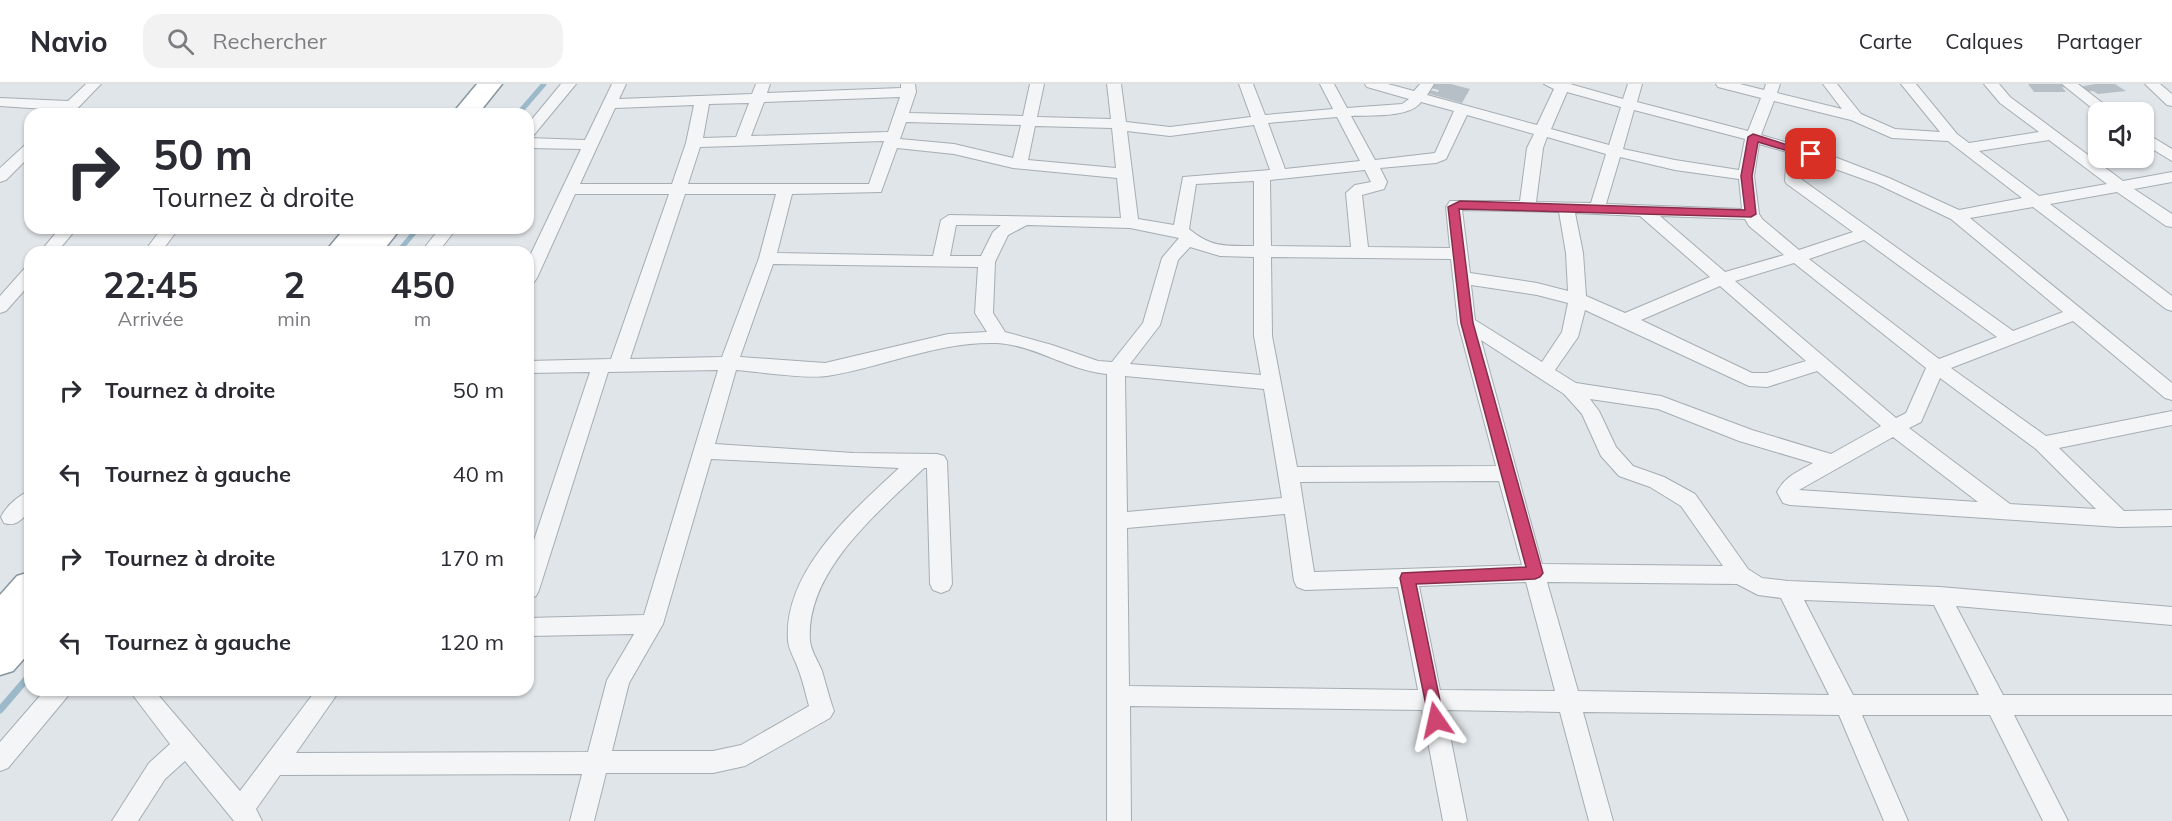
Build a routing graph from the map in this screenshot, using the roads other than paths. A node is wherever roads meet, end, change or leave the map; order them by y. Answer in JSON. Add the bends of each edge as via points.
{"nodes":[{"id":1,"x":94,"y":84,"type":"edge"},
{"id":2,"x":490,"y":84,"type":"edge"},
{"id":3,"x":512,"y":84,"type":"edge"},
{"id":4,"x":569,"y":84,"type":"edge"},
{"id":5,"x":618,"y":84,"type":"edge"},
{"id":6,"x":763,"y":84,"type":"edge"},
{"id":7,"x":1037,"y":84,"type":"edge"},
{"id":8,"x":1114,"y":84,"type":"edge"},
{"id":9,"x":1120,"y":84,"type":"edge"},
{"id":10,"x":1246,"y":84,"type":"edge"},
{"id":11,"x":1327,"y":84,"type":"edge"},
{"id":12,"x":1372,"y":84,"type":"edge"},
{"id":13,"x":1426,"y":84,"type":"edge"},
{"id":14,"x":1635,"y":84,"type":"edge"},
{"id":15,"x":1723,"y":84,"type":"edge"},
{"id":16,"x":1830,"y":84,"type":"edge"},
{"id":17,"x":1908,"y":84,"type":"edge"},
{"id":18,"x":1991,"y":84,"type":"edge"},
{"id":19,"x":2069,"y":84,"type":"edge"},
{"id":20,"x":2152,"y":84,"type":"edge"},
{"id":21,"x":1558,"y":85,"type":"edge"},
{"id":22,"x":909,"y":88,"type":"edge"},
{"id":23,"x":1770,"y":89,"type":"edge"},
{"id":24,"x":1418,"y":98,"type":"junction"},
{"id":25,"x":756,"y":100,"type":"junction"},
{"id":26,"x":0,"y":102,"type":"edge"},
{"id":27,"x":702,"y":102,"type":"junction"},
{"id":28,"x":2093,"y":102,"type":"edge"},
{"id":29,"x":2172,"y":102,"type":"edge"},
{"id":30,"x":609,"y":104,"type":"junction"},
{"id":31,"x":1627,"y":105,"type":"junction"},
{"id":32,"x":51,"y":108,"type":"edge"},
{"id":33,"x":70,"y":108,"type":"edge"},
{"id":34,"x":470,"y":108,"type":"edge"},
{"id":35,"x":493,"y":108,"type":"edge"},
{"id":36,"x":1462,"y":110,"type":"junction"},
{"id":37,"x":1341,"y":112,"type":"junction"},
{"id":38,"x":901,"y":117,"type":"junction"},
{"id":39,"x":1856,"y":117,"type":"junction"},
{"id":40,"x":1259,"y":120,"type":"junction"},
{"id":41,"x":1028,"y":121,"type":"junction"},
{"id":42,"x":1118,"y":124,"type":"junction"},
{"id":43,"x":534,"y":126,"type":"edge"},
{"id":44,"x":1542,"y":131,"type":"junction"},
{"id":45,"x":2051,"y":135,"type":"junction"},
{"id":46,"x":1753,"y":137,"type":"junction"},
{"id":47,"x":1952,"y":137,"type":"junction"},
{"id":48,"x":893,"y":140,"type":"junction"},
{"id":49,"x":742,"y":141,"type":"junction"},
{"id":50,"x":534,"y":143,"type":"edge"},
{"id":51,"x":694,"y":143,"type":"junction"},
{"id":52,"x":2154,"y":144,"type":"edge"},
{"id":53,"x":591,"y":145,"type":"junction"},
{"id":54,"x":1966,"y":148,"type":"junction"},
{"id":55,"x":1795,"y":150,"type":"junction"},
{"id":56,"x":1613,"y":151,"type":"junction"},
{"id":57,"x":24,"y":153,"type":"edge"},
{"id":58,"x":2172,"y":156,"type":"edge"},
{"id":59,"x":1020,"y":163,"type":"junction"},
{"id":60,"x":1369,"y":164,"type":"junction"},
{"id":61,"x":1124,"y":174,"type":"junction"},
{"id":62,"x":1270,"y":175,"type":"junction"},
{"id":63,"x":1746,"y":176,"type":"junction"},
{"id":64,"x":0,"y":177,"type":"edge"},
{"id":65,"x":2172,"y":177,"type":"edge"},
{"id":66,"x":2121,"y":187,"type":"junction"},
{"id":67,"x":786,"y":188,"type":"junction"},
{"id":68,"x":571,"y":189,"type":"junction"},
{"id":69,"x":634,"y":190,"type":"junction"},
{"id":70,"x":677,"y":190,"type":"junction"},
{"id":71,"x":2037,"y":202,"type":"junction"},
{"id":72,"x":1527,"y":206,"type":"junction"},
{"id":73,"x":1566,"y":207,"type":"junction"},
{"id":74,"x":660,"y":208,"type":"junction"},
{"id":75,"x":1598,"y":208,"type":"junction"},
{"id":76,"x":1644,"y":211,"type":"junction"},
{"id":77,"x":1751,"y":214,"type":"junction"},
{"id":78,"x":1957,"y":215,"type":"junction"},
{"id":79,"x":1024,"y":220,"type":"junction"},
{"id":80,"x":2172,"y":222,"type":"edge"},
{"id":81,"x":1130,"y":223,"type":"junction"},
{"id":82,"x":64,"y":234,"type":"edge"},
{"id":83,"x":166,"y":234,"type":"edge"},
{"id":84,"x":356,"y":234,"type":"edge"},
{"id":85,"x":382,"y":234,"type":"edge"},
{"id":86,"x":444,"y":234,"type":"edge"},
{"id":87,"x":1185,"y":234,"type":"junction"},
{"id":88,"x":1864,"y":234,"type":"junction"},
{"id":89,"x":53,"y":246,"type":"edge"},
{"id":90,"x":157,"y":246,"type":"edge"},
{"id":91,"x":344,"y":246,"type":"edge"},
{"id":92,"x":371,"y":246,"type":"edge"},
{"id":93,"x":434,"y":246,"type":"edge"},
{"id":94,"x":1263,"y":252,"type":"junction"},
{"id":95,"x":1360,"y":253,"type":"junction"},
{"id":96,"x":1459,"y":255,"type":"junction"},
{"id":97,"x":766,"y":258,"type":"junction"},
{"id":98,"x":1796,"y":258,"type":"junction"},
{"id":99,"x":940,"y":261,"type":"junction"},
{"id":100,"x":987,"y":262,"type":"junction"},
{"id":101,"x":534,"y":266,"type":"edge"},
{"id":102,"x":1462,"y":278,"type":"junction"},
{"id":103,"x":1722,"y":279,"type":"junction"},
{"id":104,"x":24,"y":280,"type":"edge"},
{"id":105,"x":1576,"y":299,"type":"junction"},
{"id":106,"x":2172,"y":305,"type":"edge"},
{"id":107,"x":0,"y":307,"type":"edge"},
{"id":108,"x":2074,"y":314,"type":"junction"},
{"id":109,"x":1625,"y":320,"type":"junction"},
{"id":110,"x":1467,"y":323,"type":"junction"},
{"id":111,"x":999,"y":337,"type":"junction"},
{"id":112,"x":2011,"y":338,"type":"junction"},
{"id":113,"x":729,"y":363,"type":"junction"},
{"id":114,"x":1820,"y":363,"type":"junction"},
{"id":115,"x":610,"y":366,"type":"junction"},
{"id":116,"x":534,"y":367,"type":"edge"},
{"id":117,"x":1935,"y":367,"type":"junction"},
{"id":118,"x":1116,"y":369,"type":"junction"},
{"id":119,"x":1545,"y":371,"type":"junction"},
{"id":120,"x":1272,"y":383,"type":"junction"},
{"id":121,"x":1571,"y":389,"type":"junction"},
{"id":122,"x":2172,"y":393,"type":"edge"},
{"id":123,"x":2172,"y":418,"type":"edge"},
{"id":124,"x":1895,"y":428,"type":"junction"},
{"id":125,"x":2043,"y":444,"type":"junction"},
{"id":126,"x":703,"y":452,"type":"junction"},
{"id":127,"x":919,"y":461,"type":"junction"},
{"id":128,"x":1834,"y":462,"type":"junction"},
{"id":129,"x":1508,"y":473,"type":"junction"},
{"id":130,"x":1289,"y":475,"type":"junction"},
{"id":131,"x":24,"y":505,"type":"edge"},
{"id":132,"x":1294,"y":505,"type":"junction"},
{"id":133,"x":2004,"y":511,"type":"junction"},
{"id":134,"x":11,"y":517,"type":"dead end"},
{"id":135,"x":2172,"y":518,"type":"edge"},
{"id":136,"x":2119,"y":519,"type":"junction"},
{"id":137,"x":1117,"y":521,"type":"junction"},
{"id":138,"x":1535,"y":573,"type":"junction"},
{"id":139,"x":534,"y":574,"type":"edge"},
{"id":140,"x":1741,"y":575,"type":"junction"},
{"id":141,"x":1407,"y":578,"type":"junction"},
{"id":142,"x":941,"y":584,"type":"dead end"},
{"id":143,"x":1788,"y":590,"type":"junction"},
{"id":144,"x":24,"y":594,"type":"edge"},
{"id":145,"x":1940,"y":596,"type":"junction"},
{"id":146,"x":2172,"y":616,"type":"edge"},
{"id":147,"x":0,"y":620,"type":"edge"},
{"id":148,"x":652,"y":624,"type":"junction"},
{"id":149,"x":534,"y":627,"type":"edge"},
{"id":150,"x":24,"y":633,"type":"edge"},
{"id":151,"x":0,"y":659,"type":"edge"},
{"id":152,"x":54,"y":696,"type":"edge"},
{"id":153,"x":145,"y":696,"type":"edge"},
{"id":154,"x":325,"y":696,"type":"edge"},
{"id":155,"x":1118,"y":696,"type":"junction"},
{"id":156,"x":1432,"y":700,"type":"junction"},
{"id":157,"x":1570,"y":703,"type":"junction"},
{"id":158,"x":1995,"y":703,"type":"junction"},
{"id":159,"x":1846,"y":705,"type":"junction"},
{"id":160,"x":2172,"y":705,"type":"edge"},
{"id":161,"x":187,"y":744,"type":"junction"},
{"id":162,"x":0,"y":760,"type":"edge"},
{"id":163,"x":597,"y":763,"type":"junction"},
{"id":164,"x":275,"y":764,"type":"junction"},
{"id":165,"x":245,"y":815,"type":"edge"},
{"id":166,"x":123,"y":821,"type":"edge"},
{"id":167,"x":582,"y":821,"type":"edge"},
{"id":168,"x":1119,"y":821,"type":"edge"},
{"id":169,"x":1455,"y":821,"type":"edge"},
{"id":170,"x":1601,"y":821,"type":"edge"},
{"id":171,"x":1896,"y":821,"type":"edge"},
{"id":172,"x":2056,"y":821,"type":"edge"}],
"edges":[{"from":1,"to":33,"type":"street"},
{"from":2,"to":34,"type":"highway"},
{"from":3,"to":35,"type":"highway"},
{"from":4,"to":43,"type":"street"},
{"from":5,"to":30,"type":"street"},
{"from":6,"to":25,"type":"street"},
{"from":7,"to":41,"type":"street"},
{"from":8,"to":9,"type":"street"},
{"from":8,"to":42,"type":"street"},
{"from":10,"to":40,"type":"street"},
{"from":11,"to":37,"type":"street"},
{"from":12,"to":24,"type":"street"},
{"from":13,"to":24,"type":"street"},
{"from":14,"to":31,"type":"street"},
{"from":15,"to":23,"type":"street"},
{"from":16,"to":39,"type":"street"},
{"from":17,"to":47,"type":"street"},
{"from":18,"to":45,"type":"street","via":[[2005,100]]},
{"from":19,"to":28,"type":"street"},
{"from":20,"to":29,"type":"street"},
{"from":21,"to":31,"type":"street"},
{"from":21,"to":44,"type":"street"},
{"from":22,"to":25,"type":"street"},
{"from":22,"to":38,"type":"street"},
{"from":23,"to":39,"type":"street"},
{"from":23,"to":46,"type":"street"},
{"from":24,"to":36,"type":"street"},
{"from":24,"to":37,"type":"street","via":[[1405,108]]},
{"from":25,"to":27,"type":"street"},
{"from":25,"to":49,"type":"street"},
{"from":26,"to":32,"type":"street"},
{"from":27,"to":30,"type":"street"},
{"from":27,"to":51,"type":"street"},
{"from":30,"to":53,"type":"street"},
{"from":31,"to":46,"type":"street"},
{"from":31,"to":56,"type":"street"},
{"from":36,"to":44,"type":"street"},
{"from":36,"to":60,"type":"street","via":[[1441,156]]},
{"from":37,"to":40,"type":"street"},
{"from":37,"to":60,"type":"street"},
{"from":38,"to":41,"type":"street"},
{"from":38,"to":48,"type":"street"},
{"from":39,"to":47,"type":"street","via":[[1892,133]]},
{"from":40,"to":42,"type":"street","via":[[1157,132],[1137,131]]},
{"from":40,"to":62,"type":"street"},
{"from":41,"to":42,"type":"street"},
{"from":41,"to":59,"type":"street"},
{"from":42,"to":61,"type":"street"},
{"from":44,"to":56,"type":"street"},
{"from":44,"to":72,"type":"street","via":[[1535,148]]},
{"from":45,"to":54,"type":"street"},
{"from":45,"to":66,"type":"street"},
{"from":46,"to":55,"type":"street"},
{"from":46,"to":63,"type":"street"},
{"from":47,"to":54,"type":"street"},
{"from":48,"to":49,"type":"street"},
{"from":48,"to":59,"type":"street"},
{"from":48,"to":67,"type":"street","via":[[874,189]]},
{"from":49,"to":51,"type":"street"},
{"from":50,"to":53,"type":"street"},
{"from":51,"to":70,"type":"street"},
{"from":52,"to":58,"type":"street"},
{"from":53,"to":68,"type":"street"},
{"from":54,"to":71,"type":"street"},
{"from":55,"to":78,"type":"street","via":[[1883,181]]},
{"from":55,"to":88,"type":"street","via":[[1793,181]]},
{"from":56,"to":63,"type":"street"},
{"from":56,"to":75,"type":"street"},
{"from":57,"to":64,"type":"street"},
{"from":59,"to":61,"type":"street"},
{"from":60,"to":62,"type":"street"},
{"from":60,"to":95,"type":"street","via":[[1378,186],[1354,193]]},
{"from":61,"to":81,"type":"street"},
{"from":62,"to":87,"type":"street","via":[[1189,180]]},
{"from":62,"to":94,"type":"street"},
{"from":63,"to":77,"type":"street"},
{"from":65,"to":66,"type":"street"},
{"from":66,"to":71,"type":"street"},
{"from":66,"to":80,"type":"street"},
{"from":67,"to":70,"type":"street"},
{"from":67,"to":97,"type":"street"},
{"from":68,"to":69,"type":"street"},
{"from":68,"to":101,"type":"street"},
{"from":69,"to":70,"type":"street"},
{"from":69,"to":74,"type":"street"},
{"from":70,"to":74,"type":"street"},
{"from":71,"to":78,"type":"street"},
{"from":71,"to":106,"type":"street"},
{"from":72,"to":73,"type":"street"},
{"from":72,"to":96,"type":"street","via":[[1456,205]]},
{"from":73,"to":75,"type":"street"},
{"from":73,"to":105,"type":"street","via":[[1577,256]]},
{"from":74,"to":115,"type":"street"},
{"from":75,"to":76,"type":"street"},
{"from":76,"to":77,"type":"street"},
{"from":76,"to":103,"type":"street"},
{"from":77,"to":98,"type":"street"},
{"from":78,"to":108,"type":"street"},
{"from":79,"to":81,"type":"street"},
{"from":79,"to":99,"type":"street","via":[[949,220]]},
{"from":79,"to":100,"type":"street","via":[[1001,232]]},
{"from":81,"to":87,"type":"street"},
{"from":82,"to":89,"type":"street"},
{"from":83,"to":90,"type":"street"},
{"from":84,"to":91,"type":"highway"},
{"from":85,"to":92,"type":"highway"},
{"from":86,"to":93,"type":"street"},
{"from":87,"to":94,"type":"street","via":[[1198,245],[1220,252]]},
{"from":87,"to":118,"type":"street","via":[[1170,258],[1151,326]]},
{"from":88,"to":98,"type":"street"},
{"from":88,"to":112,"type":"street"},
{"from":94,"to":95,"type":"street"},
{"from":94,"to":120,"type":"street","via":[[1263,336]]},
{"from":95,"to":96,"type":"street"},
{"from":96,"to":102,"type":"street"},
{"from":97,"to":99,"type":"street"},
{"from":97,"to":113,"type":"street"},
{"from":98,"to":103,"type":"street"},
{"from":98,"to":117,"type":"street"},
{"from":99,"to":100,"type":"street"},
{"from":100,"to":111,"type":"street","via":[[984,313]]},
{"from":102,"to":105,"type":"street"},
{"from":102,"to":110,"type":"street"},
{"from":103,"to":109,"type":"street"},
{"from":103,"to":114,"type":"street"},
{"from":104,"to":107,"type":"street"},
{"from":105,"to":109,"type":"street"},
{"from":105,"to":119,"type":"street","via":[[1571,333]]},
{"from":108,"to":112,"type":"street"},
{"from":108,"to":122,"type":"street"},
{"from":109,"to":114,"type":"street","via":[[1749,379],[1767,380]]},
{"from":110,"to":119,"type":"street"},
{"from":110,"to":129,"type":"street"},
{"from":111,"to":113,"type":"street","via":[[948,340],[825,370]]},
{"from":111,"to":118,"type":"street"},
{"from":112,"to":117,"type":"street"},
{"from":113,"to":115,"type":"street"},
{"from":113,"to":126,"type":"street"},
{"from":114,"to":124,"type":"street"},
{"from":115,"to":116,"type":"street"},
{"from":115,"to":139,"type":"street"},
{"from":117,"to":124,"type":"street","via":[[1914,417]]},
{"from":117,"to":125,"type":"street"},
{"from":118,"to":120,"type":"street"},
{"from":118,"to":137,"type":"street"},
{"from":119,"to":121,"type":"street"},
{"from":120,"to":130,"type":"street"},
{"from":121,"to":128,"type":"street","via":[[1660,403],[1746,436]]},
{"from":121,"to":140,"type":"street","via":[[1590,411],[1608,451],[1626,471],[1657,482],[1688,500]]},
{"from":123,"to":125,"type":"street"},
{"from":124,"to":128,"type":"street"},
{"from":124,"to":133,"type":"street"},
{"from":125,"to":136,"type":"street"},
{"from":126,"to":127,"type":"street"},
{"from":126,"to":148,"type":"street"},
{"from":127,"to":142,"type":"street","via":[[937,461]]},
{"from":127,"to":163,"type":"street","via":[[827,559],[814,576],[800,612],[799,643],[822,711],[745,755],[713,762]]},
{"from":128,"to":133,"type":"street","via":[[1792,484],[1787,492],[1790,497]]},
{"from":129,"to":130,"type":"street"},
{"from":129,"to":138,"type":"street"},
{"from":130,"to":132,"type":"street"},
{"from":131,"to":134,"type":"street"},
{"from":132,"to":137,"type":"street"},
{"from":132,"to":141,"type":"street","via":[[1305,581]]},
{"from":133,"to":136,"type":"street"},
{"from":135,"to":136,"type":"street"},
{"from":137,"to":155,"type":"street"},
{"from":138,"to":140,"type":"street"},
{"from":138,"to":141,"type":"street"},
{"from":138,"to":157,"type":"street"},
{"from":140,"to":143,"type":"street","via":[[1758,586]]},
{"from":141,"to":156,"type":"street"},
{"from":143,"to":145,"type":"street"},
{"from":143,"to":159,"type":"street"},
{"from":144,"to":147,"type":"highway"},
{"from":145,"to":146,"type":"street"},
{"from":145,"to":158,"type":"street"},
{"from":148,"to":149,"type":"street"},
{"from":148,"to":163,"type":"street","via":[[618,680]]},
{"from":150,"to":151,"type":"highway"},
{"from":152,"to":162,"type":"street"},
{"from":153,"to":161,"type":"street"},
{"from":154,"to":164,"type":"street"},
{"from":155,"to":156,"type":"street"},
{"from":155,"to":168,"type":"street"},
{"from":156,"to":157,"type":"street"},
{"from":156,"to":169,"type":"street"},
{"from":157,"to":159,"type":"street"},
{"from":157,"to":170,"type":"street"},
{"from":158,"to":159,"type":"street"},
{"from":158,"to":160,"type":"street"},
{"from":158,"to":172,"type":"street"},
{"from":159,"to":171,"type":"street"},
{"from":161,"to":165,"type":"street"},
{"from":161,"to":166,"type":"street","via":[[157,771]]},
{"from":163,"to":164,"type":"street"},
{"from":163,"to":167,"type":"street"},
{"from":164,"to":165,"type":"street"}]}
